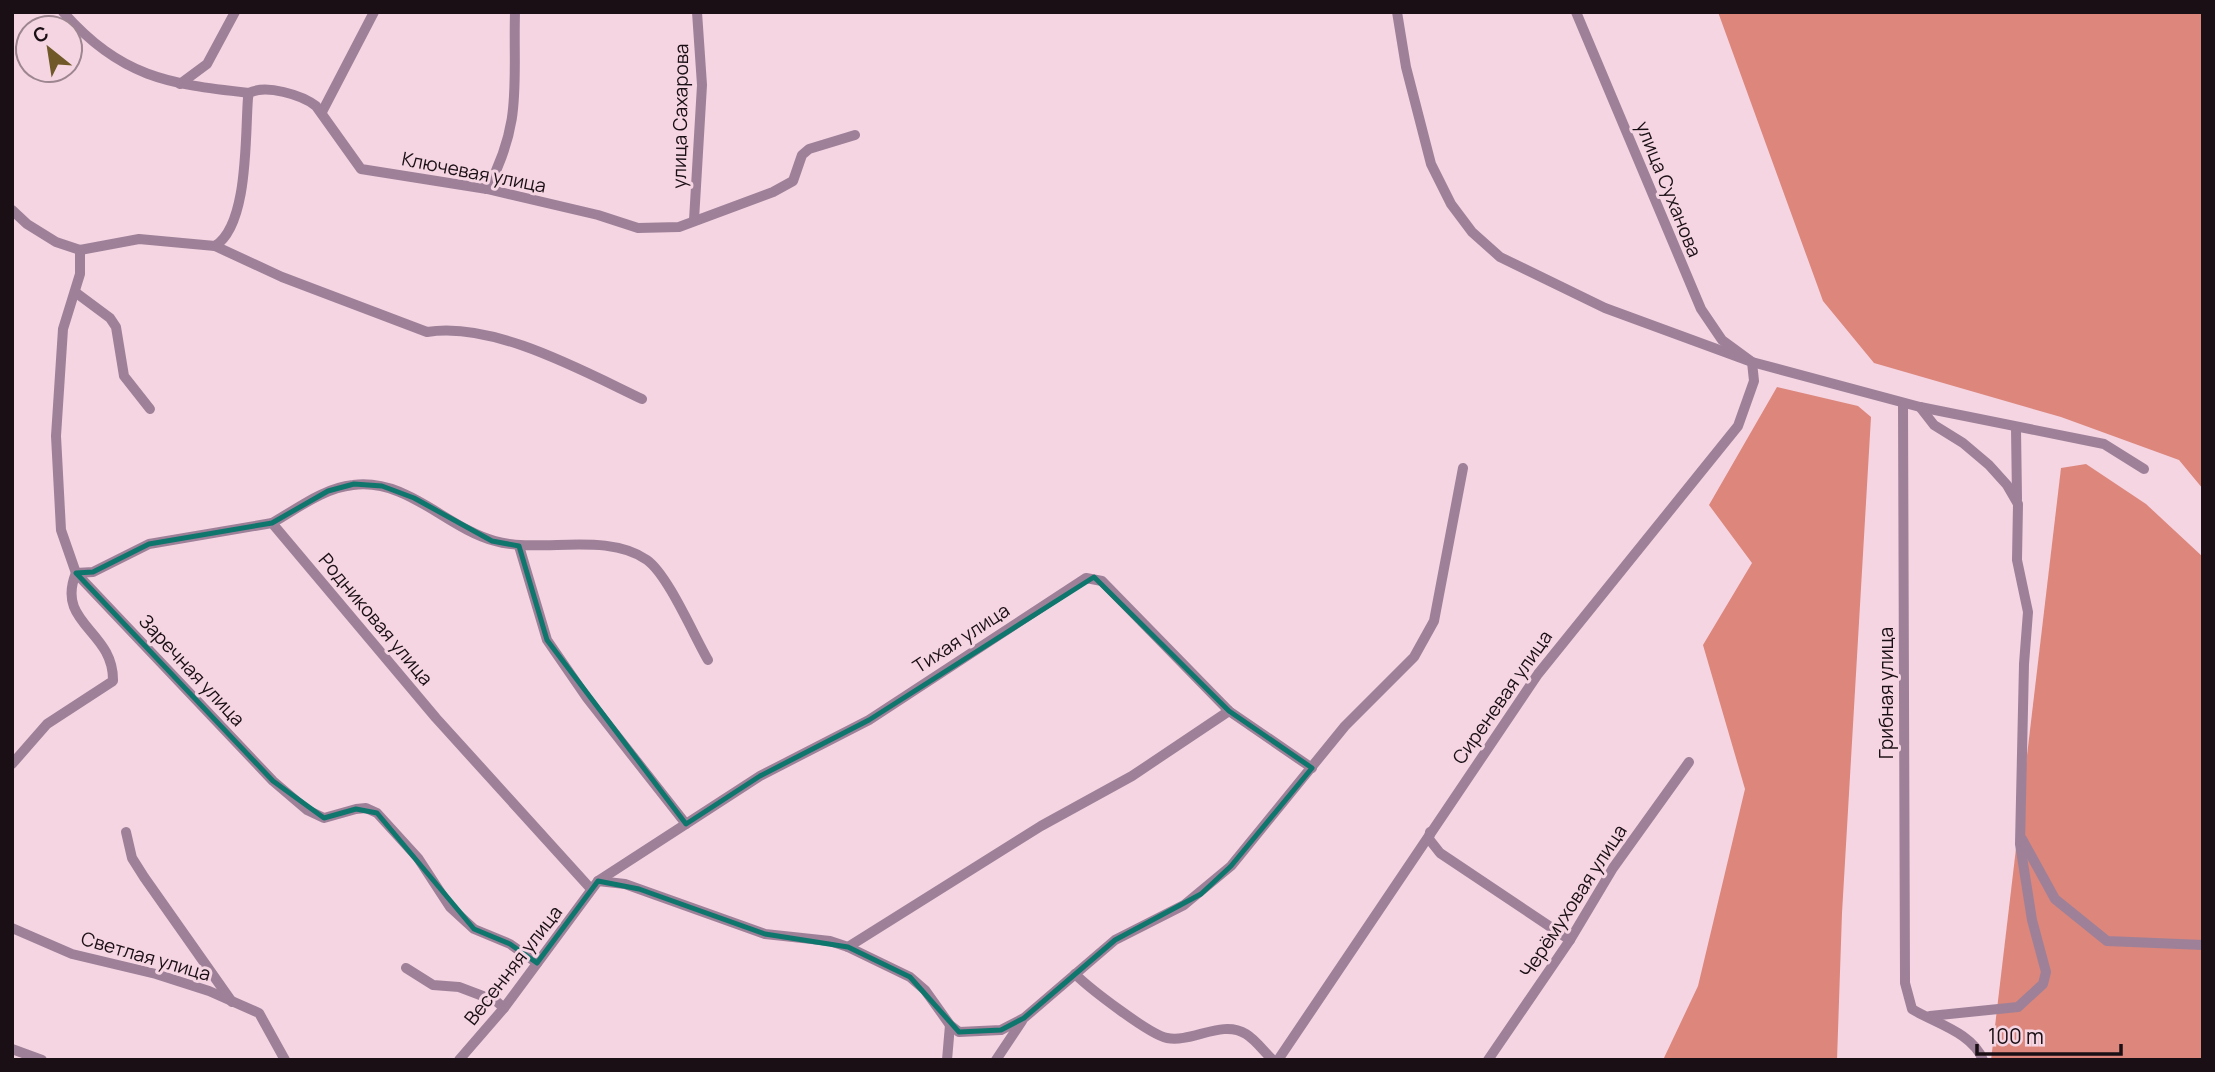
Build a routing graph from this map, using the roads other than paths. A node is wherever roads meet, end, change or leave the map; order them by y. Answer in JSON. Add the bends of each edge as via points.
{"nodes":[{"id":1,"x":63,"y":12,"type":"edge"},
{"id":2,"x":235,"y":12,"type":"edge"},
{"id":3,"x":374,"y":12,"type":"edge"},
{"id":4,"x":515,"y":12,"type":"edge"},
{"id":5,"x":697,"y":12,"type":"edge"},
{"id":6,"x":1397,"y":12,"type":"edge"},
{"id":7,"x":1576,"y":12,"type":"edge"},
{"id":8,"x":180,"y":84,"type":"junction"},
{"id":9,"x":249,"y":93,"type":"junction"},
{"id":10,"x":322,"y":111,"type":"junction"},
{"id":11,"x":855,"y":135,"type":"dead end"},
{"id":12,"x":487,"y":189,"type":"junction"},
{"id":13,"x":12,"y":210,"type":"edge"},
{"id":14,"x":694,"y":220,"type":"junction"},
{"id":15,"x":215,"y":246,"type":"junction"},
{"id":16,"x":80,"y":250,"type":"junction"},
{"id":17,"x":75,"y":292,"type":"junction"},
{"id":18,"x":1752,"y":362,"type":"junction"},
{"id":19,"x":642,"y":398,"type":"dead end"},
{"id":20,"x":1903,"y":403,"type":"junction"},
{"id":21,"x":1920,"y":407,"type":"junction"},
{"id":22,"x":150,"y":409,"type":"dead end"},
{"id":23,"x":2015,"y":428,"type":"junction"},
{"id":24,"x":1463,"y":468,"type":"dead end"},
{"id":25,"x":2144,"y":469,"type":"dead end"},
{"id":26,"x":2018,"y":503,"type":"junction"},
{"id":27,"x":272,"y":523,"type":"junction"},
{"id":28,"x":519,"y":546,"type":"junction"},
{"id":29,"x":76,"y":573,"type":"junction"},
{"id":30,"x":708,"y":660,"type":"dead end"},
{"id":31,"x":1229,"y":711,"type":"junction"},
{"id":32,"x":1689,"y":762,"type":"dead end"},
{"id":33,"x":12,"y":764,"type":"edge"},
{"id":34,"x":1312,"y":768,"type":"junction"},
{"id":35,"x":686,"y":824,"type":"junction"},
{"id":36,"x":1430,"y":831,"type":"junction"},
{"id":37,"x":126,"y":832,"type":"dead end"},
{"id":38,"x":2020,"y":836,"type":"junction"},
{"id":39,"x":594,"y":885,"type":"junction"},
{"id":40,"x":12,"y":928,"type":"edge"},
{"id":41,"x":1570,"y":940,"type":"junction"},
{"id":42,"x":2203,"y":945,"type":"edge"},
{"id":43,"x":848,"y":947,"type":"junction"},
{"id":44,"x":537,"y":963,"type":"junction"},
{"id":45,"x":406,"y":968,"type":"dead end"},
{"id":46,"x":1075,"y":974,"type":"junction"},
{"id":47,"x":232,"y":1003,"type":"junction"},
{"id":48,"x":504,"y":1008,"type":"junction"},
{"id":49,"x":1930,"y":1016,"type":"junction"},
{"id":50,"x":1024,"y":1018,"type":"junction"},
{"id":51,"x":950,"y":1026,"type":"junction"},
{"id":52,"x":12,"y":1049,"type":"edge"},
{"id":53,"x":42,"y":1060,"type":"edge"},
{"id":54,"x":285,"y":1060,"type":"edge"},
{"id":55,"x":459,"y":1060,"type":"edge"},
{"id":56,"x":947,"y":1060,"type":"edge"},
{"id":57,"x":996,"y":1060,"type":"edge"},
{"id":58,"x":1276,"y":1060,"type":"edge"},
{"id":59,"x":1488,"y":1060,"type":"edge"},
{"id":60,"x":1983,"y":1060,"type":"edge"}],
"edges":[{"from":1,"to":8,"type":"street","name":"Ключевая улица","via":[[122,64]]},
{"from":2,"to":8,"type":"street","via":[[214,55]]},
{"from":3,"to":10,"type":"street"},
{"from":4,"to":12,"type":"street","via":[[514,117],[506,150]]},
{"from":5,"to":14,"type":"street","name":"улица Сахарова","via":[[702,86]]},
{"from":6,"to":18,"type":"street","via":[[1431,164],[1451,204],[1472,232],[1500,257],[1605,308]]},
{"from":7,"to":18,"type":"street","name":"улица Суханова","via":[[1701,309],[1722,340]]},
{"from":8,"to":9,"type":"street","name":"Ключевая улица"},
{"from":9,"to":10,"type":"street","name":"Ключевая улица","via":[[260,89],[306,99]]},
{"from":9,"to":15,"type":"street","via":[[236,215],[227,236]]},
{"from":10,"to":12,"type":"street","name":"Ключевая улица","via":[[361,169]]},
{"from":11,"to":14,"type":"street","name":"Ключевая улица","via":[[809,149],[802,155],[793,181],[774,192]]},
{"from":12,"to":14,"type":"street","name":"Ключевая улица","via":[[638,228],[679,227]]},
{"from":13,"to":16,"type":"street","via":[[56,242]]},
{"from":15,"to":16,"type":"street","via":[[139,239]]},
{"from":15,"to":19,"type":"street","via":[[282,277],[427,332],[450,328],[538,350]]},
{"from":16,"to":17,"type":"street","name":"Заречная улица"},
{"from":17,"to":22,"type":"street","via":[[116,327],[124,376]]},
{"from":17,"to":29,"type":"street","name":"Заречная улица","via":[[63,329],[56,436],[61,530]]},
{"from":18,"to":20,"type":"street"},
{"from":18,"to":36,"type":"street","name":"Сиреневая улица","via":[[1754,382],[1738,426],[1538,674]]},
{"from":20,"to":21,"type":"street"},
{"from":20,"to":49,"type":"street","name":"Грибная улица","via":[[1905,983],[1912,1009]]},
{"from":21,"to":23,"type":"street"},
{"from":21,"to":26,"type":"street","via":[[1934,425],[1989,465]]},
{"from":23,"to":25,"type":"street","via":[[2104,444]]},
{"from":23,"to":26,"type":"street"},
{"from":24,"to":34,"type":"street","via":[[1428,638]]},
{"from":26,"to":38,"type":"street","via":[[2017,560],[2028,612]]},
{"from":27,"to":28,"type":"street","via":[[328,491],[354,484],[382,486],[414,498],[492,541]]},
{"from":27,"to":29,"type":"street","via":[[149,544],[93,572]]},
{"from":27,"to":39,"type":"street","name":"Родниковая улица","via":[[436,718]]},
{"from":28,"to":30,"type":"street","via":[[596,546],[646,559],[659,572]]},
{"from":28,"to":35,"type":"street","via":[[547,640]]},
{"from":29,"to":33,"type":"street","via":[[69,589],[71,604],[78,618],[98,635],[114,668],[113,681],[47,724]]},
{"from":29,"to":44,"type":"street","name":"Заречная улица","via":[[273,781],[307,810],[324,818],[366,808],[377,813],[418,858],[450,907],[474,929],[510,944]]},
{"from":31,"to":34,"type":"street","name":"Тихая улица"},
{"from":31,"to":35,"type":"street","name":"Тихая улица","via":[[1102,581],[1086,578],[869,720],[760,776]]},
{"from":31,"to":43,"type":"street","via":[[1132,776],[1041,826]]},
{"from":32,"to":41,"type":"street","name":"Черёмуховая улица","via":[[1613,868]]},
{"from":34,"to":46,"type":"street","via":[[1231,866],[1200,894],[1115,940]]},
{"from":35,"to":39,"type":"street","name":"Тихая улица"},
{"from":36,"to":41,"type":"street","via":[[1429,839],[1440,853]]},
{"from":36,"to":58,"type":"street","name":"Сиреневая улица"},
{"from":37,"to":47,"type":"street","via":[[132,858]]},
{"from":38,"to":42,"type":"street","via":[[2055,899],[2107,941]]},
{"from":38,"to":49,"type":"street","via":[[2032,920],[2046,972],[2043,984],[2018,1007]]},
{"from":39,"to":43,"type":"street","via":[[632,886],[765,934]]},
{"from":39,"to":44,"type":"street","name":"Весенняя улица"},
{"from":40,"to":47,"type":"street","name":"Светлая улица","via":[[72,954],[209,990]]},
{"from":41,"to":59,"type":"street","name":"Черёмуховая улица"},
{"from":43,"to":51,"type":"street","via":[[910,977]]},
{"from":44,"to":48,"type":"street","name":"Весенняя улица"},
{"from":45,"to":48,"type":"street","via":[[433,985],[459,987]]},
{"from":46,"to":50,"type":"street"},
{"from":46,"to":58,"type":"street","via":[[1154,1033],[1168,1038],[1234,1030],[1251,1037]]},
{"from":47,"to":54,"type":"street","name":"Светлая улица","via":[[258,1013]]},
{"from":48,"to":55,"type":"street","name":"Весенняя улица"},
{"from":49,"to":60,"type":"street","via":[[1968,1041]]},
{"from":50,"to":51,"type":"street","via":[[1001,1030],[958,1032]]},
{"from":50,"to":57,"type":"street"},
{"from":51,"to":56,"type":"street"},
{"from":52,"to":53,"type":"street"}]}
